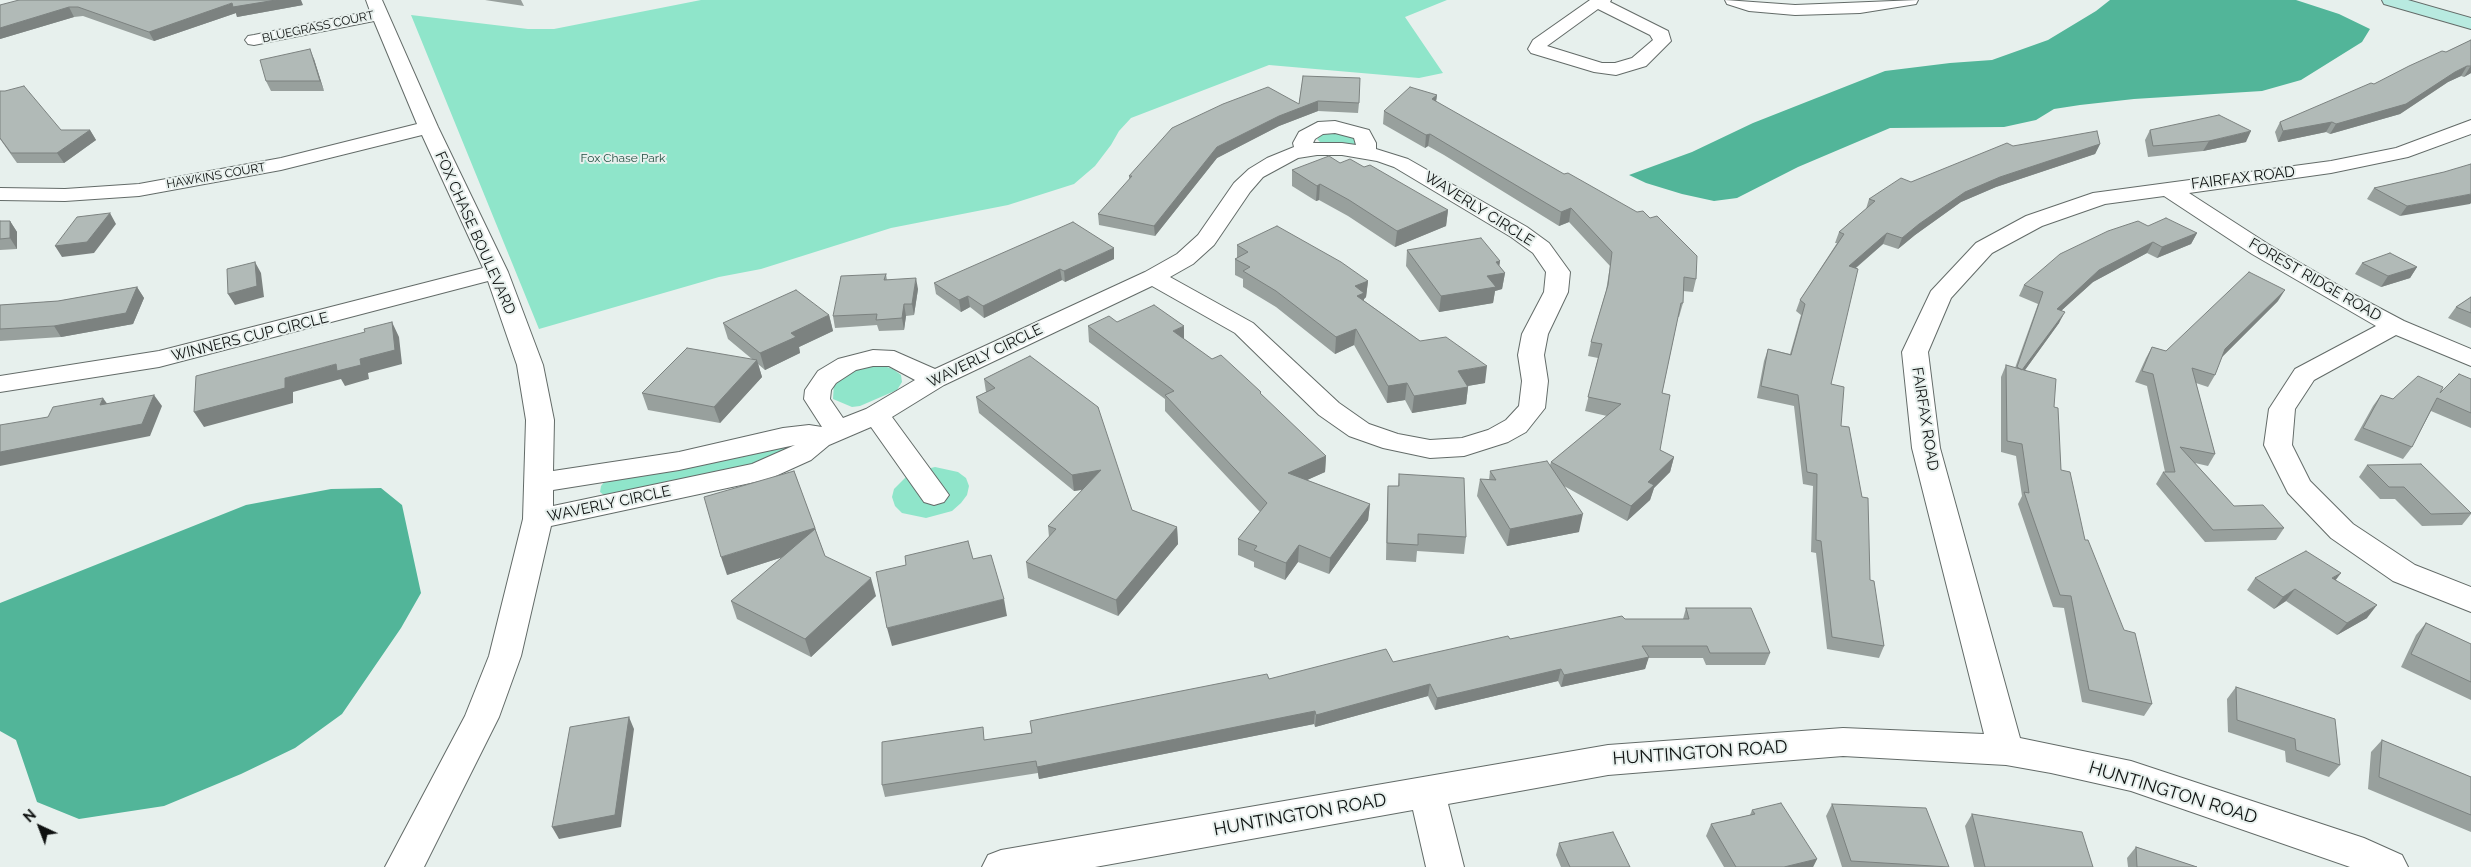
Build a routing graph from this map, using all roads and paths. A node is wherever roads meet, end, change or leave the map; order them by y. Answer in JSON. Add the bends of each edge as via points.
{"nodes":[{"id":1,"x":1733,"y":0,"type":"edge"},
{"id":2,"x":1910,"y":0,"type":"edge"},
{"id":3,"x":2390,"y":0,"type":"edge"},
{"id":4,"x":1600,"y":1,"type":"edge"},
{"id":5,"x":377,"y":7,"type":"edge"},
{"id":6,"x":2471,"y":24,"type":"edge"},
{"id":7,"x":254,"y":40,"type":"dead end"},
{"id":8,"x":2471,"y":126,"type":"edge"},
{"id":9,"x":428,"y":127,"type":"junction"},
{"id":10,"x":2167,"y":188,"type":"junction"},
{"id":11,"x":0,"y":194,"type":"edge"},
{"id":12,"x":496,"y":272,"type":"junction"},
{"id":13,"x":1153,"y":277,"type":"junction"},
{"id":14,"x":2395,"y":326,"type":"junction"},
{"id":15,"x":2471,"y":358,"type":"edge"},
{"id":16,"x":935,"y":378,"type":"junction"},
{"id":17,"x":0,"y":384,"type":"edge"},
{"id":18,"x":876,"y":415,"type":"junction"},
{"id":19,"x":828,"y":435,"type":"junction"},
{"id":20,"x":539,"y":483,"type":"junction"},
{"id":21,"x":934,"y":494,"type":"dead end"},
{"id":22,"x":538,"y":519,"type":"junction"},
{"id":23,"x":2471,"y":600,"type":"edge"},
{"id":24,"x":2006,"y":750,"type":"junction"},
{"id":25,"x":1427,"y":793,"type":"junction"},
{"id":26,"x":404,"y":867,"type":"edge"},
{"id":27,"x":1001,"y":867,"type":"edge"},
{"id":28,"x":1445,"y":867,"type":"edge"},
{"id":29,"x":2389,"y":867,"type":"edge"}],
"edges":[{"from":1,"to":2,"type":"street","via":[[1749,6],[1795,10],[1860,8]]},
{"from":3,"to":6,"type":"street"},
{"from":4,"to":4,"type":"street","via":[[1539,44],[1537,49],[1601,68],[1616,69],[1639,62],[1662,41],[1662,35],[1656,31]]},
{"from":5,"to":7,"type":"street","name":"BLUEGRASS COURT"},
{"from":5,"to":9,"type":"street","name":"FOX CHASE BOULEVARD"},
{"from":8,"to":10,"type":"street","name":"FAIRFAX ROAD","via":[[2402,153],[2331,167]]},
{"from":9,"to":11,"type":"street","name":"HAWKINS COURT","via":[[281,164],[139,190],[65,195]]},
{"from":9,"to":12,"type":"street","name":"FOX CHASE BOULEVARD"},
{"from":10,"to":14,"type":"street","name":"FOREST RIDGE ROAD","via":[[2260,250]]},
{"from":10,"to":24,"type":"street","name":"FAIRFAX ROAD","via":[[2102,198],[2034,221],[1984,248],[1940,296],[1915,352],[1926,448]]},
{"from":12,"to":17,"type":"street","name":"WINNERS CUP CIRCLE","via":[[159,359]]},
{"from":12,"to":20,"type":"street","name":"FOX CHASE BOULEVARD","via":[[530,365],[540,420]]},
{"from":13,"to":13,"type":"street","name":"WAVERLY CIRCLE","via":[[1185,260],[1206,240],[1256,173],[1293,153],[1334,149],[1365,152],[1401,163],[1519,232],[1541,248],[1558,272],[1556,292],[1535,334],[1531,355],[1535,381],[1532,408],[1516,426],[1498,436],[1464,447],[1430,449],[1393,442],[1359,430],[1329,408],[1244,328]]},
{"from":13,"to":16,"type":"street","name":"WAVERLY CIRCLE"},
{"from":14,"to":15,"type":"street","name":"FOREST RIDGE ROAD"},
{"from":14,"to":23,"type":"street","via":[[2304,375],[2282,409],[2278,445],[2298,486],[2342,531],[2404,573]]},
{"from":16,"to":18,"type":"street","name":"WAVERLY CIRCLE"},
{"from":16,"to":19,"type":"street","via":[[894,359],[873,358],[847,364],[827,377],[818,390],[817,399]]},
{"from":18,"to":19,"type":"street","name":"WAVERLY CIRCLE"},
{"from":18,"to":21,"type":"street"},
{"from":19,"to":20,"type":"street","name":"WAVERLY CIRCLE","via":[[783,437],[679,461]]},
{"from":19,"to":22,"type":"street","name":"WAVERLY CIRCLE","via":[[801,454],[759,472]]},
{"from":20,"to":22,"type":"street","name":"FOX CHASE BOULEVARD"},
{"from":22,"to":26,"type":"street","name":"FOX CHASE BOULEVARD","via":[[504,656],[482,718]]},
{"from":24,"to":25,"type":"street","name":"HUNTINGTON ROAD","via":[[1843,742],[1608,760]]},
{"from":24,"to":29,"type":"street","name":"HUNTINGTON ROAD","via":[[2130,776],[2364,855]]},
{"from":25,"to":27,"type":"street","name":"HUNTINGTON ROAD"},
{"from":25,"to":28,"type":"street"}]}
